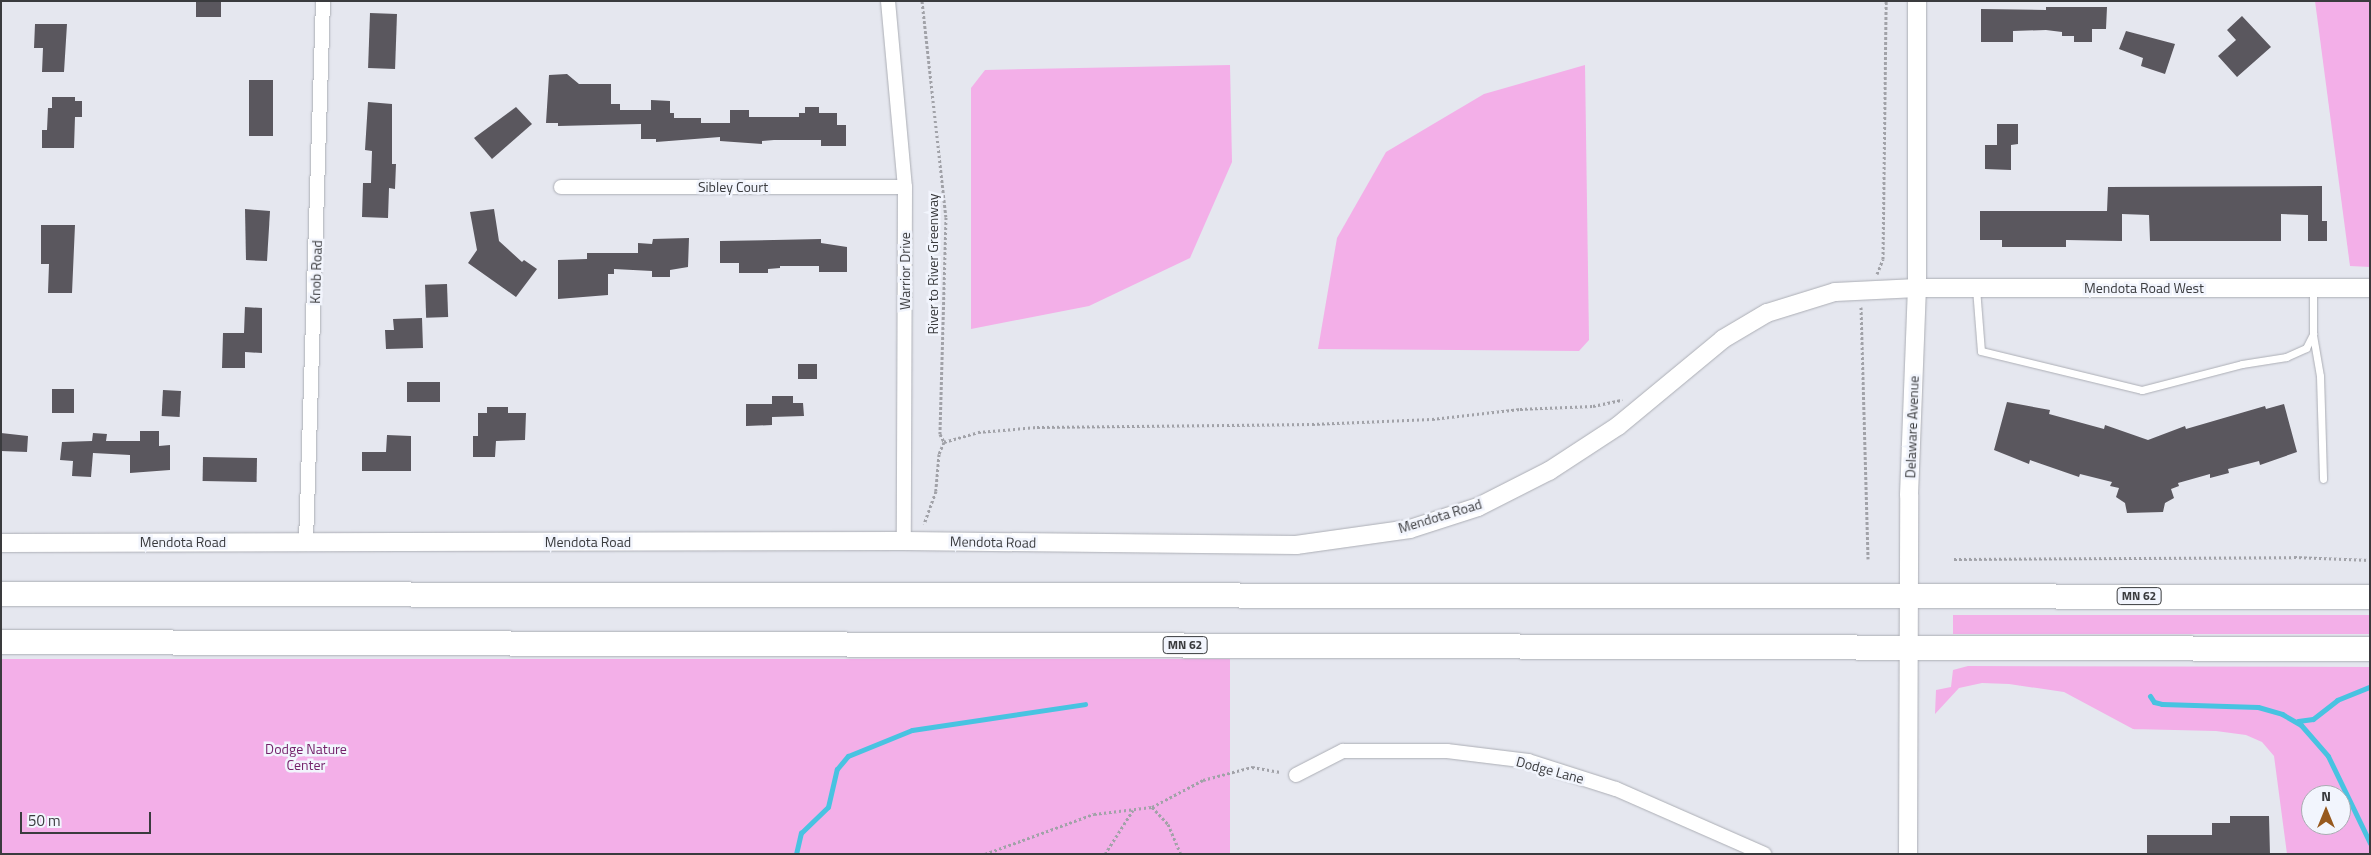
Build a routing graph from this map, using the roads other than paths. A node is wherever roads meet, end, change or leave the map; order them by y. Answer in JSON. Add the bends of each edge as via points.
{"nodes":[{"id":1,"x":323,"y":1,"type":"edge"},
{"id":2,"x":888,"y":1,"type":"edge"},
{"id":3,"x":1917,"y":1,"type":"edge"},
{"id":4,"x":561,"y":187,"type":"dead end"},
{"id":5,"x":905,"y":187,"type":"junction"},
{"id":6,"x":1918,"y":288,"type":"junction"},
{"id":7,"x":1976,"y":288,"type":"junction"},
{"id":8,"x":2313,"y":288,"type":"junction"},
{"id":9,"x":2370,"y":288,"type":"edge"},
{"id":10,"x":2313,"y":334,"type":"junction"},
{"id":11,"x":2322,"y":479,"type":"dead end"},
{"id":12,"x":904,"y":541,"type":"junction"},
{"id":13,"x":306,"y":542,"type":"junction"},
{"id":14,"x":1,"y":543,"type":"edge"},
{"id":15,"x":1,"y":594,"type":"edge"},
{"id":16,"x":1909,"y":595,"type":"junction"},
{"id":17,"x":2370,"y":597,"type":"edge"},
{"id":18,"x":1,"y":642,"type":"edge"},
{"id":19,"x":1908,"y":647,"type":"junction"},
{"id":20,"x":2370,"y":649,"type":"edge"},
{"id":21,"x":1296,"y":775,"type":"road end"},
{"id":22,"x":1764,"y":854,"type":"edge"},
{"id":23,"x":1908,"y":854,"type":"edge"}],
"edges":[{"from":1,"to":13,"type":"street","name":"Knob Road"},
{"from":2,"to":5,"type":"street","name":"Warrior Drive"},
{"from":3,"to":6,"type":"street","name":"Delaware Avenue"},
{"from":4,"to":5,"type":"street","name":"Sibley Court"},
{"from":5,"to":12,"type":"street","name":"Warrior Drive"},
{"from":6,"to":7,"type":"street","name":"Mendota Road West"},
{"from":6,"to":12,"type":"street","name":"Mendota Road","via":[[1835,292],[1768,313],[1723,339],[1618,426],[1549,471],[1478,506],[1410,529],[1296,545]]},
{"from":6,"to":16,"type":"street","name":"Delaware Avenue"},
{"from":7,"to":8,"type":"street","name":"Mendota Road West"},
{"from":7,"to":10,"type":"lane","via":[[1981,351],[2142,390],[2242,364],[2286,357],[2306,348]]},
{"from":8,"to":9,"type":"street","name":"Mendota Road West"},
{"from":8,"to":10,"type":"lane"},
{"from":10,"to":11,"type":"lane","via":[[2320,376]]},
{"from":12,"to":13,"type":"street","name":"Mendota Road"},
{"from":13,"to":14,"type":"street","name":"Mendota Road"},
{"from":15,"to":16,"type":"highway","number":"MN 62"},
{"from":16,"to":17,"type":"highway","number":"MN 62"},
{"from":16,"to":19,"type":"street","name":"Delaware Avenue"},
{"from":18,"to":19,"type":"highway","number":"MN 62"},
{"from":19,"to":20,"type":"highway","number":"MN 62"},
{"from":19,"to":23,"type":"street","name":"Delaware Avenue"},
{"from":21,"to":22,"type":"street","name":"Dodge Lane","via":[[1343,751],[1447,751],[1528,761],[1616,789]]}]}
